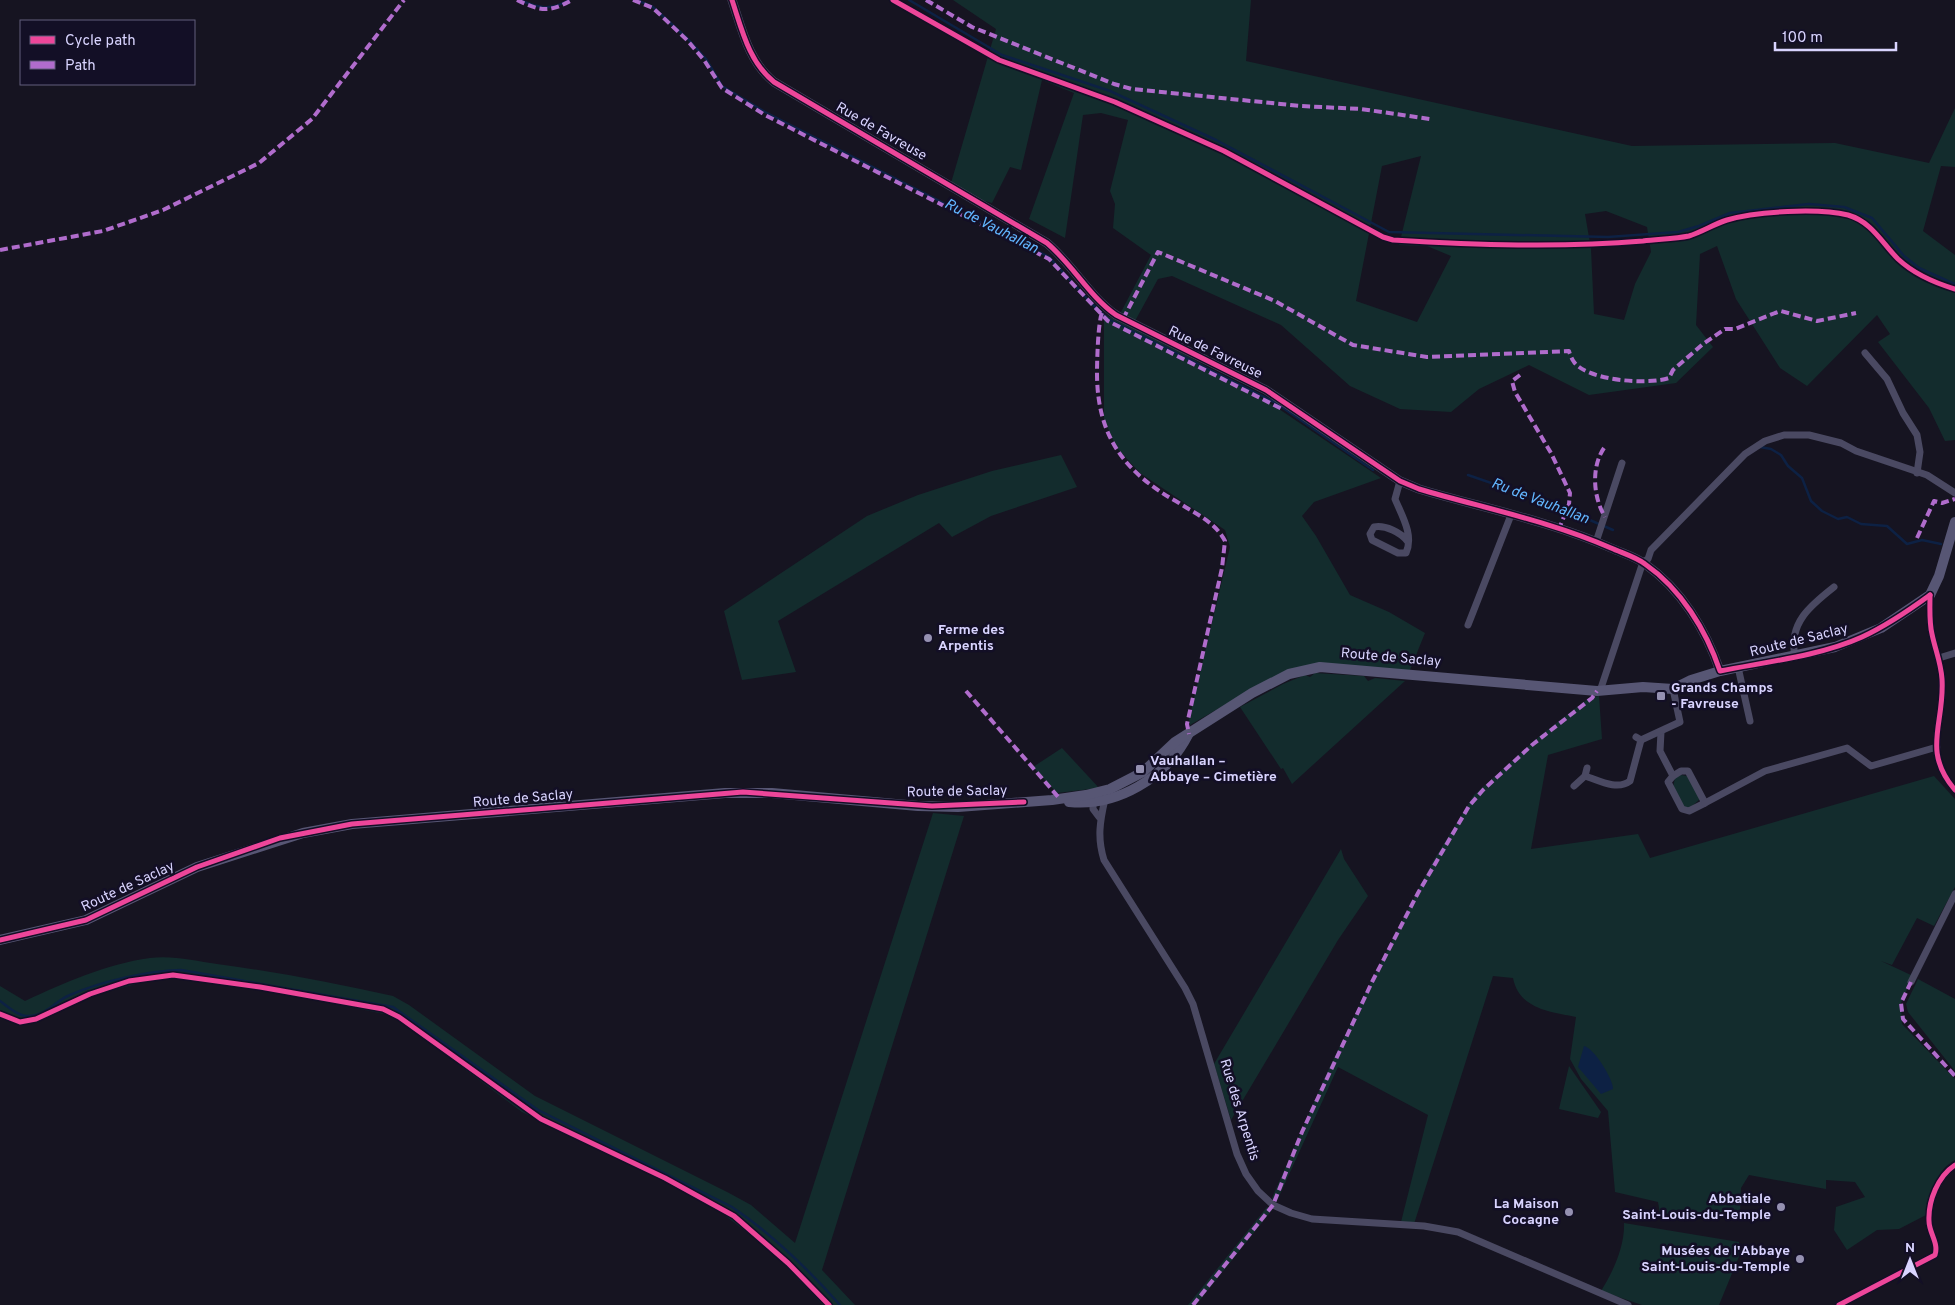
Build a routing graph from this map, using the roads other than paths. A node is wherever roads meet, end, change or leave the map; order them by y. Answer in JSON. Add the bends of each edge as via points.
{"nodes":[{"id":1,"x":732,"y":0,"type":"edge"},
{"id":2,"x":1865,"y":353,"type":"dead end"},
{"id":3,"x":1622,"y":463,"type":"dead end"},
{"id":4,"x":1917,"y":473,"type":"junction"},
{"id":5,"x":1400,"y":481,"type":"junction"},
{"id":6,"x":1955,"y":493,"type":"edge"},
{"id":7,"x":1511,"y":515,"type":"junction"},
{"id":8,"x":1955,"y":522,"type":"edge"},
{"id":9,"x":1408,"y":542,"type":"junction"},
{"id":10,"x":1596,"y":542,"type":"junction"},
{"id":11,"x":1643,"y":562,"type":"junction"},
{"id":12,"x":1834,"y":587,"type":"dead end"},
{"id":13,"x":1930,"y":595,"type":"junction"},
{"id":14,"x":1468,"y":625,"type":"dead end"},
{"id":15,"x":1955,"y":653,"type":"edge"},
{"id":16,"x":1794,"y":656,"type":"junction"},
{"id":17,"x":1939,"y":658,"type":"junction"},
{"id":18,"x":1738,"y":668,"type":"junction"},
{"id":19,"x":1720,"y":671,"type":"junction"},
{"id":20,"x":1673,"y":689,"type":"junction"},
{"id":21,"x":1600,"y":690,"type":"junction"},
{"id":22,"x":1750,"y":721,"type":"dead end"},
{"id":23,"x":1661,"y":732,"type":"junction"},
{"id":24,"x":1189,"y":734,"type":"junction"},
{"id":25,"x":1937,"y":747,"type":"junction"},
{"id":26,"x":1587,"y":768,"type":"dead end"},
{"id":27,"x":1585,"y":776,"type":"junction"},
{"id":28,"x":1673,"y":776,"type":"junction"},
{"id":29,"x":1125,"y":783,"type":"junction"},
{"id":30,"x":1574,"y":786,"type":"dead end"},
{"id":31,"x":1955,"y":790,"type":"edge"},
{"id":32,"x":1105,"y":799,"type":"junction"},
{"id":33,"x":1052,"y":800,"type":"junction"},
{"id":34,"x":1091,"y":802,"type":"junction"},
{"id":35,"x":1705,"y":803,"type":"junction"},
{"id":36,"x":1099,"y":817,"type":"junction"},
{"id":37,"x":1955,"y":894,"type":"edge"},
{"id":38,"x":0,"y":940,"type":"edge"},
{"id":39,"x":1911,"y":982,"type":"dead end"},
{"id":40,"x":1955,"y":1166,"type":"edge"},
{"id":41,"x":1628,"y":1305,"type":"edge"},
{"id":42,"x":1839,"y":1305,"type":"edge"}],
"edges":[{"from":1,"to":5,"type":"street","name":"Rue de Favreuse","via":[[758,67],[774,82],[1047,243],[1116,315],[1266,390]]},
{"from":2,"to":4,"type":"street","via":[[1887,379],[1916,435],[1920,452]]},
{"from":3,"to":10,"type":"street"},
{"from":4,"to":6,"type":"street"},
{"from":4,"to":11,"type":"street","via":[[1821,437],[1801,434],[1773,438],[1756,445],[1741,457]]},
{"from":5,"to":7,"type":"street","name":"Rue de Favreuse"},
{"from":5,"to":9,"type":"street","via":[[1394,499],[1408,531]]},
{"from":7,"to":10,"type":"street","name":"Rue de Favreuse"},
{"from":7,"to":14,"type":"street"},
{"from":8,"to":13,"type":"main road"},
{"from":9,"to":9,"type":"street","via":[[1382,526],[1374,528],[1370,534],[1372,540],[1398,553],[1406,552]]},
{"from":10,"to":11,"type":"street","name":"Rue de Favreuse"},
{"from":11,"to":19,"type":"street","name":"Rue de Favreuse","via":[[1682,600],[1709,642]]},
{"from":11,"to":21,"type":"street"},
{"from":12,"to":16,"type":"street","via":[[1797,623],[1792,643]]},
{"from":13,"to":16,"type":"main road","name":"Route de Saclay","via":[[1860,638]]},
{"from":13,"to":17,"type":"street","via":[[1931,632]]},
{"from":15,"to":17,"type":"street"},
{"from":16,"to":18,"type":"main road","name":"Route de Saclay"},
{"from":17,"to":25,"type":"street","via":[[1942,694]]},
{"from":18,"to":19,"type":"main road","name":"Route de Saclay"},
{"from":18,"to":22,"type":"street"},
{"from":19,"to":20,"type":"main road","name":"Route de Saclay"},
{"from":20,"to":21,"type":"main road","name":"Route de Saclay"},
{"from":20,"to":23,"type":"street","via":[[1680,722]]},
{"from":21,"to":24,"type":"main road","name":"Route de Saclay","via":[[1320,667],[1274,681]]},
{"from":23,"to":27,"type":"street","via":[[1638,738],[1630,781],[1625,784],[1616,786]]},
{"from":23,"to":28,"type":"street","via":[[1660,751]]},
{"from":24,"to":29,"type":"main road","name":"Route de Saclay"},
{"from":24,"to":32,"type":"main road","name":"Route de Saclay","via":[[1177,753],[1146,782]]},
{"from":25,"to":31,"type":"street","via":[[1941,771]]},
{"from":25,"to":35,"type":"street","via":[[1871,766],[1847,748],[1765,771]]},
{"from":26,"to":27,"type":"street"},
{"from":27,"to":30,"type":"street"},
{"from":28,"to":35,"type":"street","via":[[1688,771]]},
{"from":28,"to":35,"type":"street","via":[[1668,782],[1682,809],[1689,811]]},
{"from":29,"to":33,"type":"main road","name":"Route de Saclay","via":[[1092,794]]},
{"from":29,"to":34,"type":"street","name":"Route de Saclay","via":[[1119,790],[1093,797]]},
{"from":32,"to":34,"type":"main road","name":"Route de Saclay"},
{"from":32,"to":36,"type":"street","name":"Rue des Arpentis"},
{"from":33,"to":34,"type":"main road","name":"Route de Saclay"},
{"from":33,"to":38,"type":"main road","name":"Route de Saclay","via":[[936,806],[734,792],[352,824],[280,838],[197,867],[86,920]]},
{"from":34,"to":36,"type":"street","name":"Rue des Arpentis"},
{"from":36,"to":41,"type":"street","name":"Rue des Arpentis","via":[[1104,860],[1193,1004],[1237,1154],[1246,1174],[1273,1205],[1312,1219],[1424,1226],[1458,1232]]},
{"from":37,"to":39,"type":"street"},
{"from":40,"to":42,"type":"street","via":[[1939,1180],[1932,1203],[1929,1221],[1937,1248],[1935,1255]]}]}
